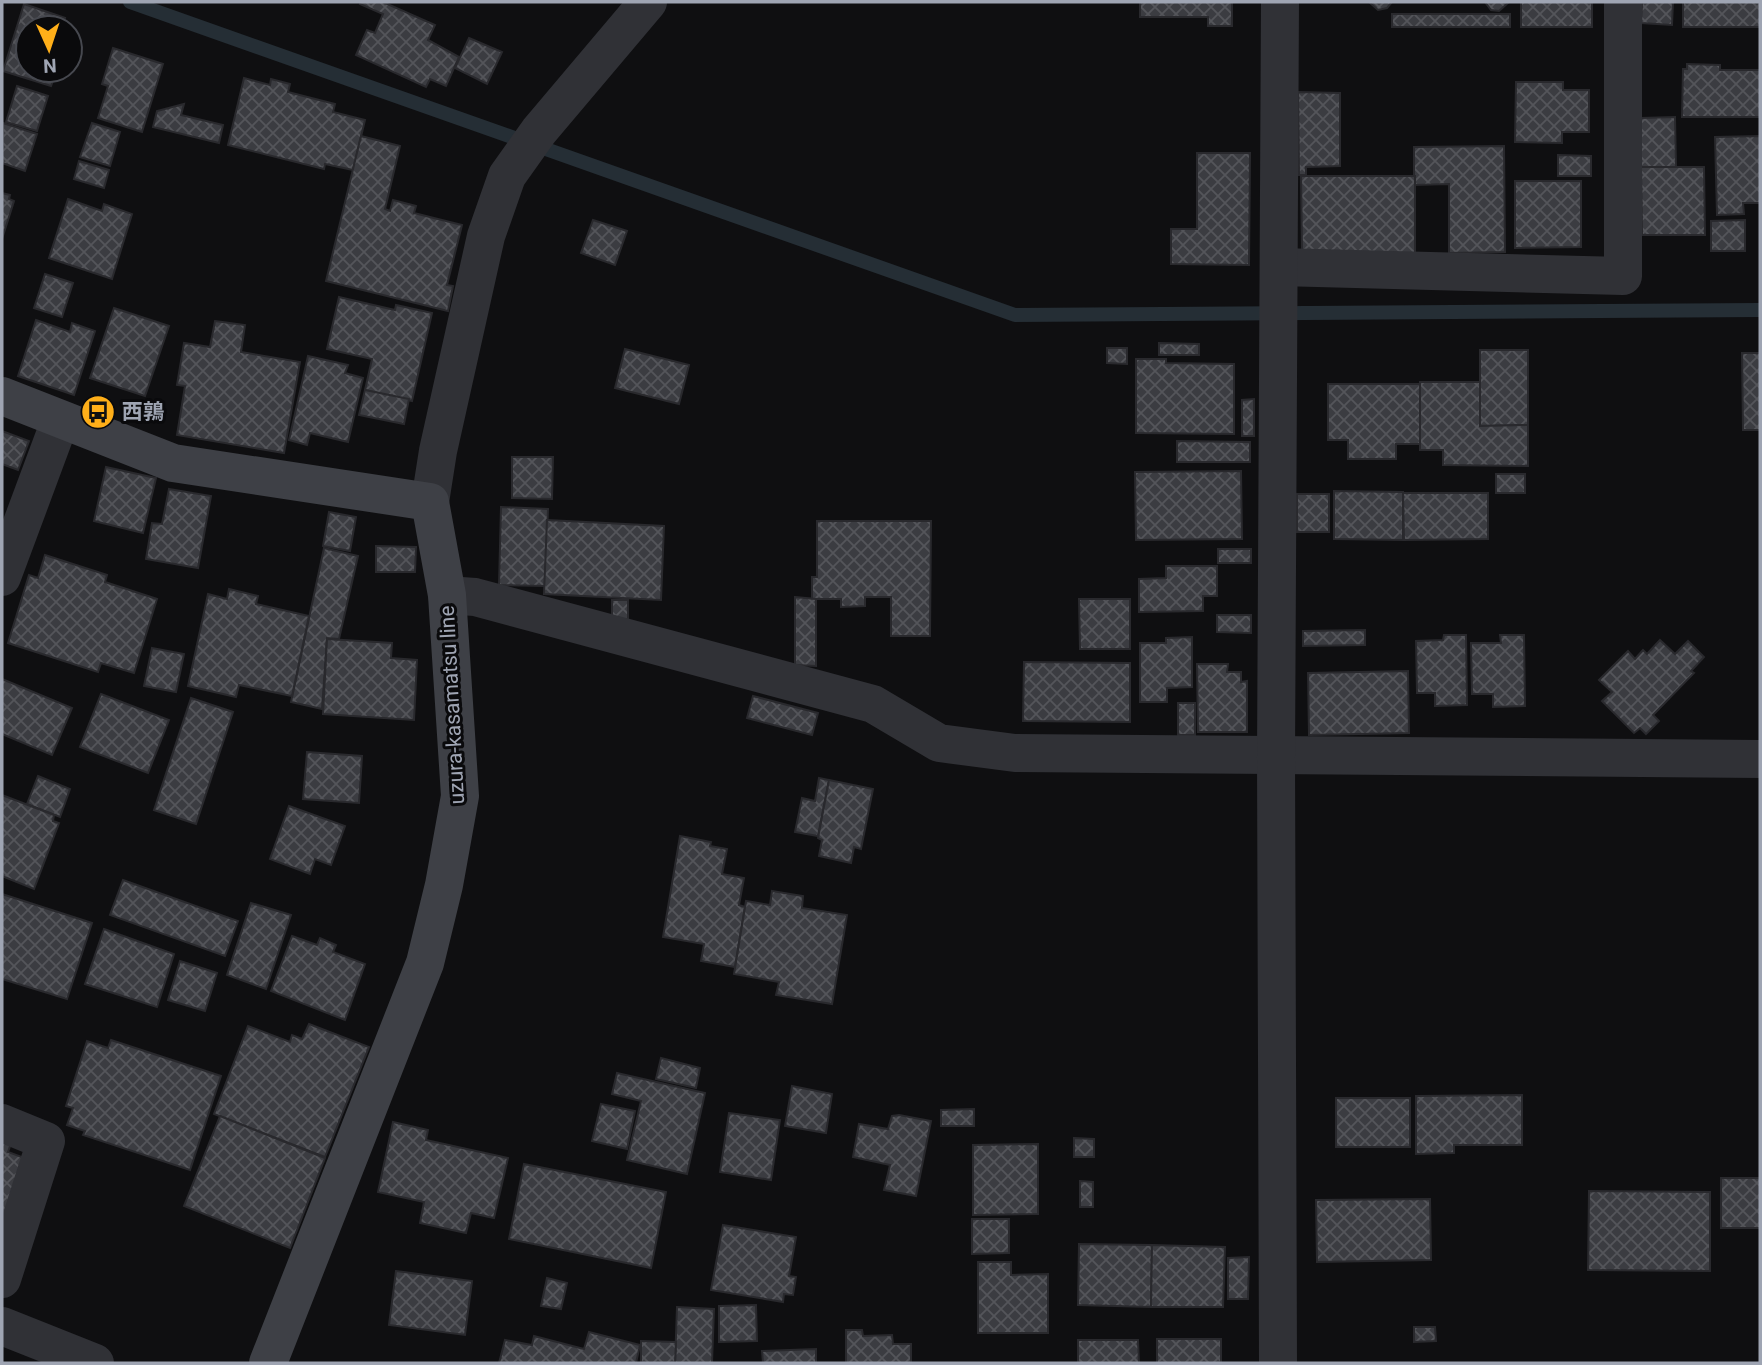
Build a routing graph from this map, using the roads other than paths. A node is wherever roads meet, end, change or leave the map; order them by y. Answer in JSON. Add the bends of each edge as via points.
{"nodes":[{"id":1,"x":648,"y":2,"type":"edge"},
{"id":2,"x":1280,"y":2,"type":"edge"},
{"id":3,"x":1623,"y":2,"type":"edge"},
{"id":4,"x":1279,"y":267,"type":"junction"},
{"id":5,"x":2,"y":396,"type":"edge"},
{"id":6,"x":60,"y":421,"type":"junction"},
{"id":7,"x":430,"y":502,"type":"junction"},
{"id":8,"x":2,"y":577,"type":"edge"},
{"id":9,"x":446,"y":595,"type":"junction"},
{"id":10,"x":1276,"y":758,"type":"junction"},
{"id":11,"x":1760,"y":759,"type":"edge"},
{"id":12,"x":2,"y":1123,"type":"edge"},
{"id":13,"x":2,"y":1279,"type":"edge"},
{"id":14,"x":2,"y":1326,"type":"edge"},
{"id":15,"x":95,"y":1363,"type":"edge"},
{"id":16,"x":268,"y":1363,"type":"edge"},
{"id":17,"x":1278,"y":1363,"type":"edge"}],
"edges":[{"from":1,"to":7,"type":"street","via":[[507,176],[483,250]]},
{"from":2,"to":4,"type":"street"},
{"from":3,"to":4,"type":"street","via":[[1623,276]]},
{"from":4,"to":10,"type":"street"},
{"from":5,"to":6,"type":"main road"},
{"from":6,"to":7,"type":"main road","via":[[173,463]]},
{"from":6,"to":8,"type":"street"},
{"from":7,"to":9,"type":"main road","name":"uzura-kasamatsu line"},
{"from":9,"to":10,"type":"street","via":[[475,597],[873,704],[939,743],[1016,753]]},
{"from":9,"to":16,"type":"main road","name":"uzura-kasamatsu line","via":[[460,796],[444,885],[425,963]]},
{"from":10,"to":11,"type":"street"},
{"from":10,"to":17,"type":"street"},
{"from":12,"to":13,"type":"street","via":[[46,1141]]},
{"from":14,"to":15,"type":"street"}]}
